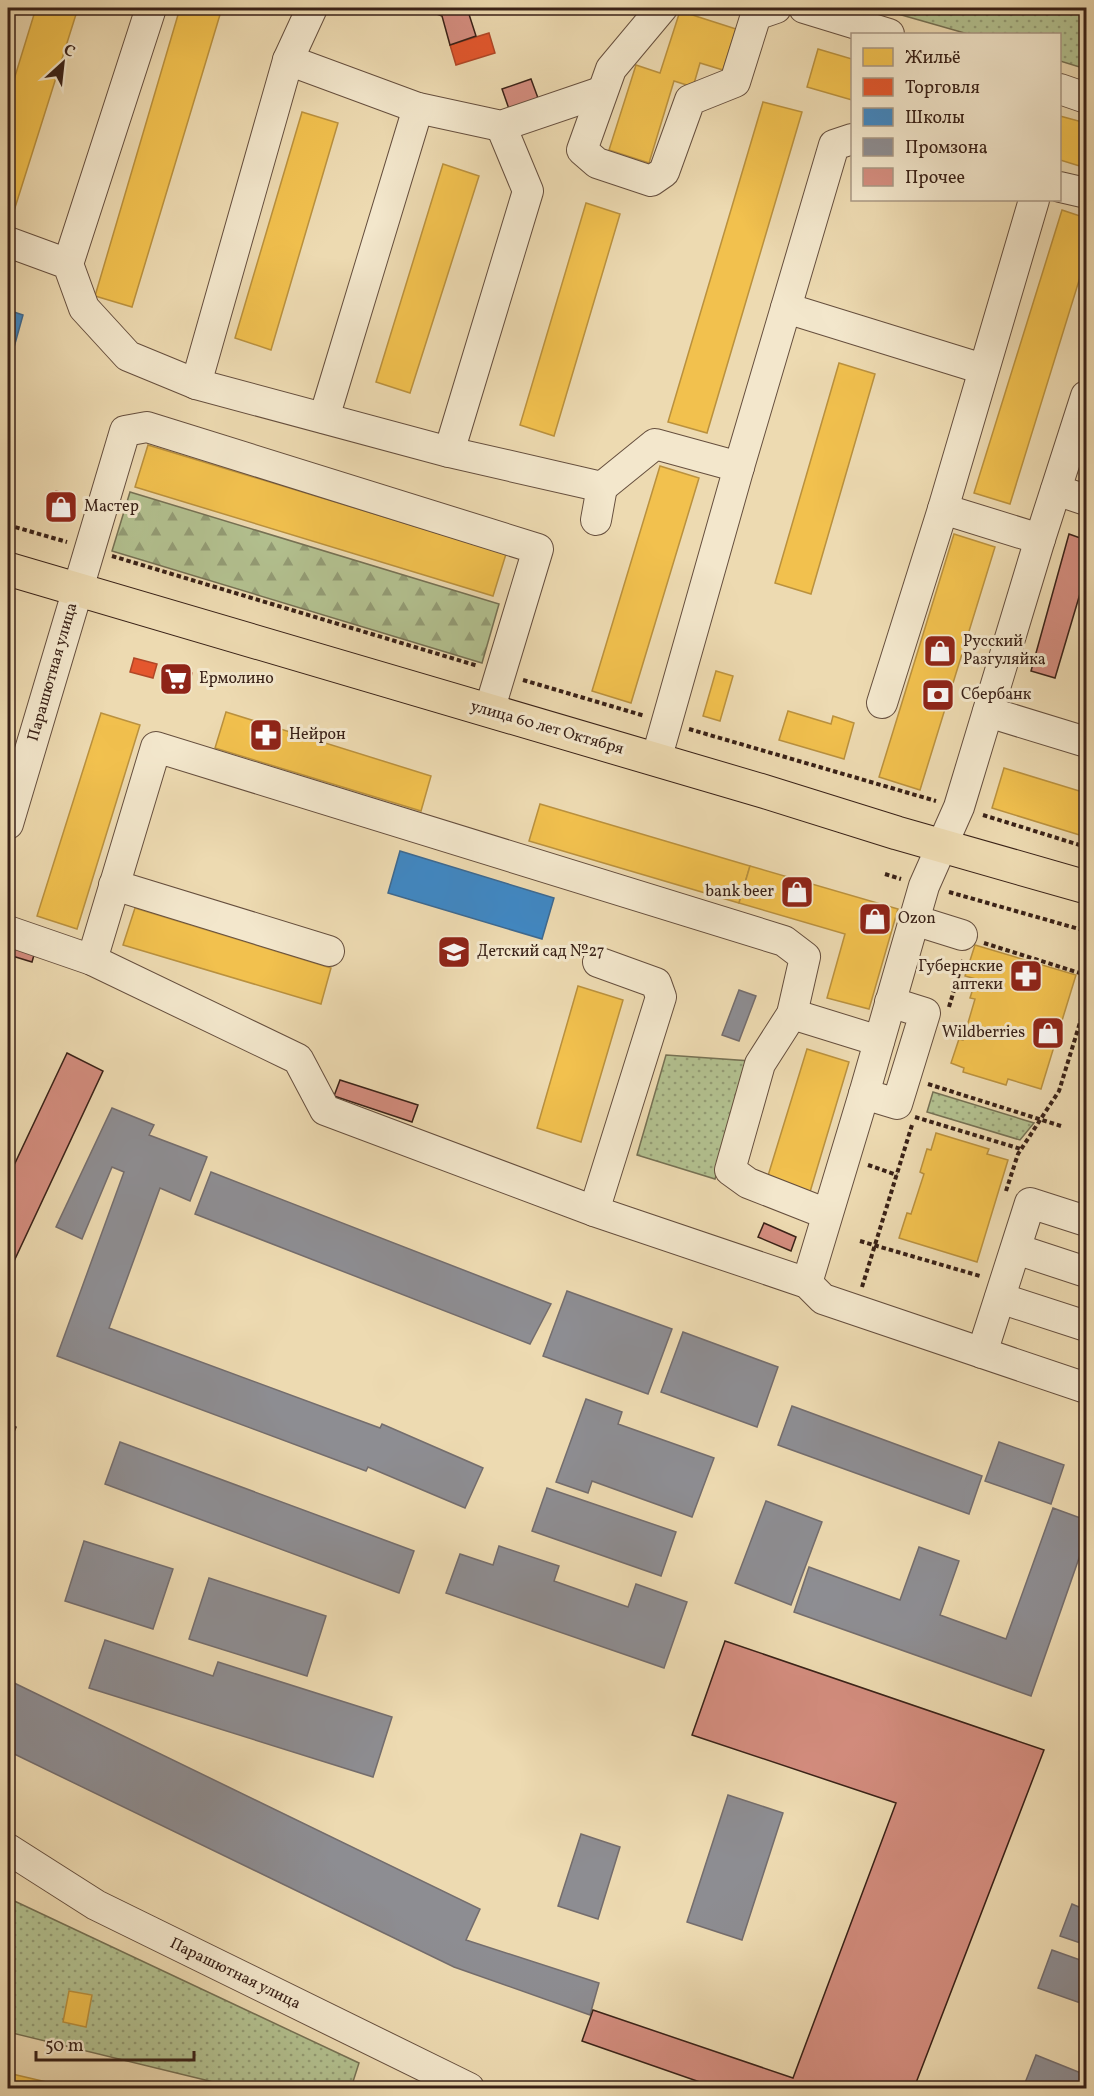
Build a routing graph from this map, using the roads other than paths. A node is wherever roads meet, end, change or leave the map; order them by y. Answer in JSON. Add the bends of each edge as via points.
{"nodes":[{"id":1,"x":151,"y":8,"type":"edge"},
{"id":2,"x":312,"y":8,"type":"edge"},
{"id":3,"x":662,"y":8,"type":"edge"},
{"id":4,"x":804,"y":8,"type":"edge"},
{"id":5,"x":756,"y":10,"type":"edge"},
{"id":6,"x":886,"y":33,"type":"edge"},
{"id":7,"x":288,"y":60,"type":"junction"},
{"id":8,"x":1061,"y":90,"type":"edge"},
{"id":9,"x":601,"y":92,"type":"junction"},
{"id":10,"x":1086,"y":98,"type":"edge"},
{"id":11,"x":418,"y":108,"type":"junction"},
{"id":12,"x":501,"y":126,"type":"junction"},
{"id":13,"x":851,"y":139,"type":"edge"},
{"id":14,"x":1061,"y":187,"type":"edge"},
{"id":15,"x":1086,"y":193,"type":"edge"},
{"id":16,"x":1034,"y":201,"type":"edge"},
{"id":17,"x":8,"y":242,"type":"edge"},
{"id":18,"x":68,"y":264,"type":"junction"},
{"id":19,"x":786,"y":308,"type":"junction"},
{"id":20,"x":983,"y":369,"type":"junction"},
{"id":21,"x":196,"y":384,"type":"junction"},
{"id":22,"x":1086,"y":396,"type":"edge"},
{"id":23,"x":324,"y":418,"type":"junction"},
{"id":24,"x":449,"y":452,"type":"junction"},
{"id":25,"x":739,"y":467,"type":"junction"},
{"id":26,"x":602,"y":487,"type":"junction"},
{"id":27,"x":1056,"y":490,"type":"junction"},
{"id":28,"x":1086,"y":500,"type":"edge"},
{"id":29,"x":943,"y":509,"type":"junction"},
{"id":30,"x":596,"y":520,"type":"dead end"},
{"id":31,"x":1040,"y":539,"type":"junction"},
{"id":32,"x":8,"y":568,"type":"edge"},
{"id":33,"x":77,"y":589,"type":"junction"},
{"id":34,"x":882,"y":703,"type":"dead end"},
{"id":35,"x":489,"y":711,"type":"junction"},
{"id":36,"x":988,"y":712,"type":"junction"},
{"id":37,"x":1086,"y":742,"type":"edge"},
{"id":38,"x":656,"y":760,"type":"junction"},
{"id":39,"x":8,"y":824,"type":"edge"},
{"id":40,"x":942,"y":845,"type":"junction"},
{"id":41,"x":114,"y":885,"type":"junction"},
{"id":42,"x":1086,"y":887,"type":"edge"},
{"id":43,"x":914,"y":920,"type":"junction"},
{"id":44,"x":8,"y":931,"type":"edge"},
{"id":45,"x":970,"y":942,"type":"road end"},
{"id":46,"x":329,"y":951,"type":"dead end"},
{"id":47,"x":92,"y":960,"type":"junction"},
{"id":48,"x":598,"y":962,"type":"dead end"},
{"id":49,"x":890,"y":1002,"type":"junction"},
{"id":50,"x":792,"y":1014,"type":"junction"},
{"id":51,"x":879,"y":1041,"type":"junction"},
{"id":52,"x":864,"y":1094,"type":"junction"},
{"id":53,"x":594,"y":1211,"type":"junction"},
{"id":54,"x":827,"y":1214,"type":"junction"},
{"id":55,"x":1086,"y":1221,"type":"edge"},
{"id":56,"x":1016,"y":1249,"type":"junction"},
{"id":57,"x":1086,"y":1272,"type":"edge"},
{"id":58,"x":807,"y":1283,"type":"junction"},
{"id":59,"x":989,"y":1292,"type":"junction"},
{"id":60,"x":1086,"y":1326,"type":"edge"},
{"id":61,"x":982,"y":1353,"type":"junction"},
{"id":62,"x":1086,"y":1388,"type":"edge"},
{"id":63,"x":8,"y":1849,"type":"edge"},
{"id":64,"x":456,"y":2086,"type":"edge"}],
"edges":[{"from":1,"to":18,"type":"street"},
{"from":2,"to":7,"type":"street"},
{"from":3,"to":9,"type":"street","via":[[610,69]]},
{"from":4,"to":6,"type":"street"},
{"from":5,"to":9,"type":"street","via":[[735,82],[690,100],[664,171],[651,181],[597,163],[582,150]]},
{"from":7,"to":11,"type":"street"},
{"from":7,"to":21,"type":"street"},
{"from":8,"to":10,"type":"street"},
{"from":9,"to":12,"type":"street"},
{"from":11,"to":12,"type":"street"},
{"from":11,"to":23,"type":"street"},
{"from":12,"to":24,"type":"street","via":[[528,191]]},
{"from":13,"to":19,"type":"street","via":[[834,145]]},
{"from":14,"to":15,"type":"street"},
{"from":16,"to":20,"type":"street"},
{"from":17,"to":18,"type":"street"},
{"from":18,"to":21,"type":"street","via":[[84,308],[128,356]]},
{"from":19,"to":20,"type":"street"},
{"from":19,"to":25,"type":"street"},
{"from":20,"to":29,"type":"street"},
{"from":21,"to":23,"type":"street"},
{"from":22,"to":27,"type":"street"},
{"from":23,"to":24,"type":"street"},
{"from":24,"to":26,"type":"street"},
{"from":25,"to":26,"type":"street","via":[[655,444]]},
{"from":25,"to":38,"type":"street"},
{"from":26,"to":30,"type":"street"},
{"from":27,"to":28,"type":"street"},
{"from":27,"to":31,"type":"street"},
{"from":29,"to":31,"type":"street"},
{"from":29,"to":34,"type":"street"},
{"from":31,"to":36,"type":"street"},
{"from":32,"to":33,"type":"main road","name":"улица 60 лет Октября"},
{"from":33,"to":35,"type":"main road","name":"улица 60 лет Октября"},
{"from":33,"to":35,"type":"street","name":"Парашютная улица","via":[[125,431],[147,427],[538,549]]},
{"from":33,"to":39,"type":"street","name":"Парашютная улица"},
{"from":35,"to":38,"type":"main road","name":"улица 60 лет Октября"},
{"from":36,"to":37,"type":"street"},
{"from":36,"to":40,"type":"street"},
{"from":38,"to":40,"type":"main road","name":"улица 60 лет Октября"},
{"from":40,"to":42,"type":"main road","name":"улица 60 лет Октября"},
{"from":40,"to":43,"type":"street"},
{"from":41,"to":46,"type":"street"},
{"from":41,"to":47,"type":"street"},
{"from":41,"to":50,"type":"street","via":[[156,747],[784,941],[805,957]]},
{"from":43,"to":45,"type":"street"},
{"from":43,"to":49,"type":"street"},
{"from":44,"to":47,"type":"street"},
{"from":47,"to":53,"type":"street","via":[[298,1059],[325,1110]]},
{"from":48,"to":53,"type":"street","via":[[656,983],[661,997]]},
{"from":49,"to":51,"type":"street"},
{"from":49,"to":52,"type":"street","via":[[925,1013],[897,1104]]},
{"from":50,"to":51,"type":"street"},
{"from":50,"to":54,"type":"street","via":[[760,1064],[730,1170],[748,1183]]},
{"from":51,"to":52,"type":"street"},
{"from":52,"to":54,"type":"street"},
{"from":53,"to":58,"type":"street"},
{"from":54,"to":58,"type":"street"},
{"from":55,"to":56,"type":"street","via":[[1030,1203]]},
{"from":56,"to":57,"type":"street"},
{"from":56,"to":59,"type":"street"},
{"from":58,"to":61,"type":"street","via":[[823,1299]]},
{"from":59,"to":60,"type":"street"},
{"from":59,"to":61,"type":"street"},
{"from":61,"to":62,"type":"street"},
{"from":63,"to":64,"type":"street","name":"Парашютная улица","via":[[96,1905]]}]}
